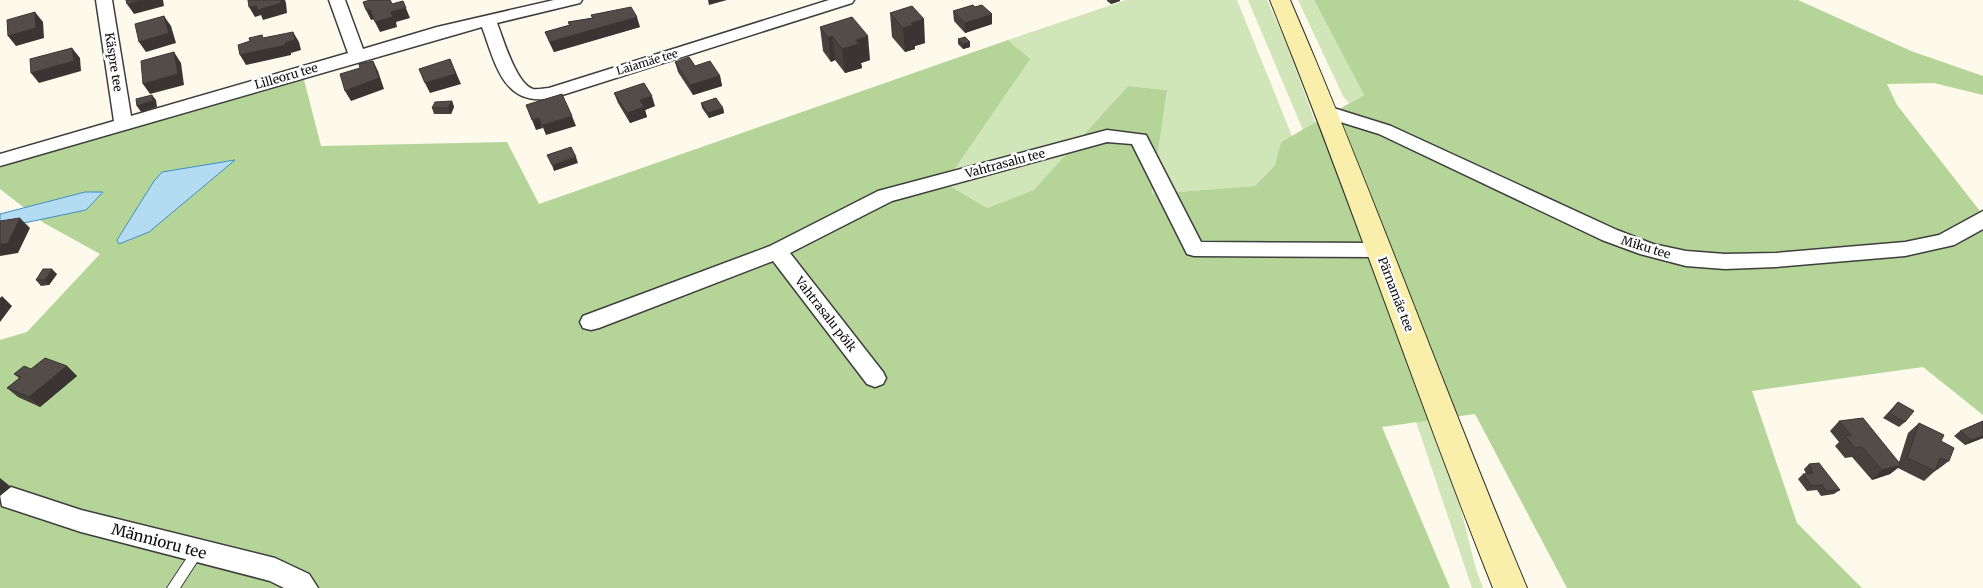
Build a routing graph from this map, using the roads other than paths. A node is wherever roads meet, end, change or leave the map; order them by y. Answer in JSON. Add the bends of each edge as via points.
{"nodes":[{"id":1,"x":104,"y":0,"type":"edge"},
{"id":2,"x":336,"y":0,"type":"edge"},
{"id":3,"x":574,"y":0,"type":"edge"},
{"id":4,"x":846,"y":0,"type":"edge"},
{"id":5,"x":1280,"y":0,"type":"edge"},
{"id":6,"x":488,"y":21,"type":"junction"},
{"id":7,"x":357,"y":55,"type":"junction"},
{"id":8,"x":1327,"y":112,"type":"junction"},
{"id":9,"x":123,"y":123,"type":"junction"},
{"id":10,"x":0,"y":160,"type":"edge"},
{"id":11,"x":1983,"y":218,"type":"edge"},
{"id":12,"x":1379,"y":250,"type":"junction"},
{"id":13,"x":777,"y":251,"type":"junction"},
{"id":14,"x":591,"y":322,"type":"dead end"},
{"id":15,"x":875,"y":378,"type":"dead end"},
{"id":16,"x":11,"y":498,"type":"dead end"},
{"id":17,"x":198,"y":551,"type":"junction"},
{"id":18,"x":173,"y":588,"type":"edge"},
{"id":19,"x":305,"y":588,"type":"edge"},
{"id":20,"x":1510,"y":588,"type":"edge"}],
"edges":[{"from":1,"to":9,"type":"street","name":"Käspre tee"},
{"from":2,"to":7,"type":"street"},
{"from":3,"to":6,"type":"street","name":"Lilleoru tee"},
{"from":4,"to":6,"type":"street","name":"Laiamäe tee","via":[[539,94],[528,94],[517,87]]},
{"from":5,"to":8,"type":"main road","name":"Pärnamäe tee"},
{"from":6,"to":7,"type":"street","name":"Lilleoru tee"},
{"from":7,"to":9,"type":"street","name":"Lilleoru tee"},
{"from":8,"to":11,"type":"street","name":"Miku tee","via":[[1385,130],[1629,244],[1699,260],[1748,260],[1930,246],[1962,235]]},
{"from":8,"to":12,"type":"main road","name":"Pärnamäe tee"},
{"from":9,"to":10,"type":"street","name":"Lilleoru tee"},
{"from":12,"to":13,"type":"street","name":"Vahtrasalu tee","via":[[1194,249],[1139,139],[1107,136],[885,196]]},
{"from":12,"to":20,"type":"main road","name":"Pärnamäe tee"},
{"from":13,"to":14,"type":"street","name":"Vahtrasalu tee"},
{"from":13,"to":15,"type":"street","name":"Vahtrasalu põik"},
{"from":16,"to":17,"type":"street","name":"Männioru tee"},
{"from":17,"to":18,"type":"lane"},
{"from":17,"to":19,"type":"street","name":"Männioru tee","via":[[275,570]]}]}
